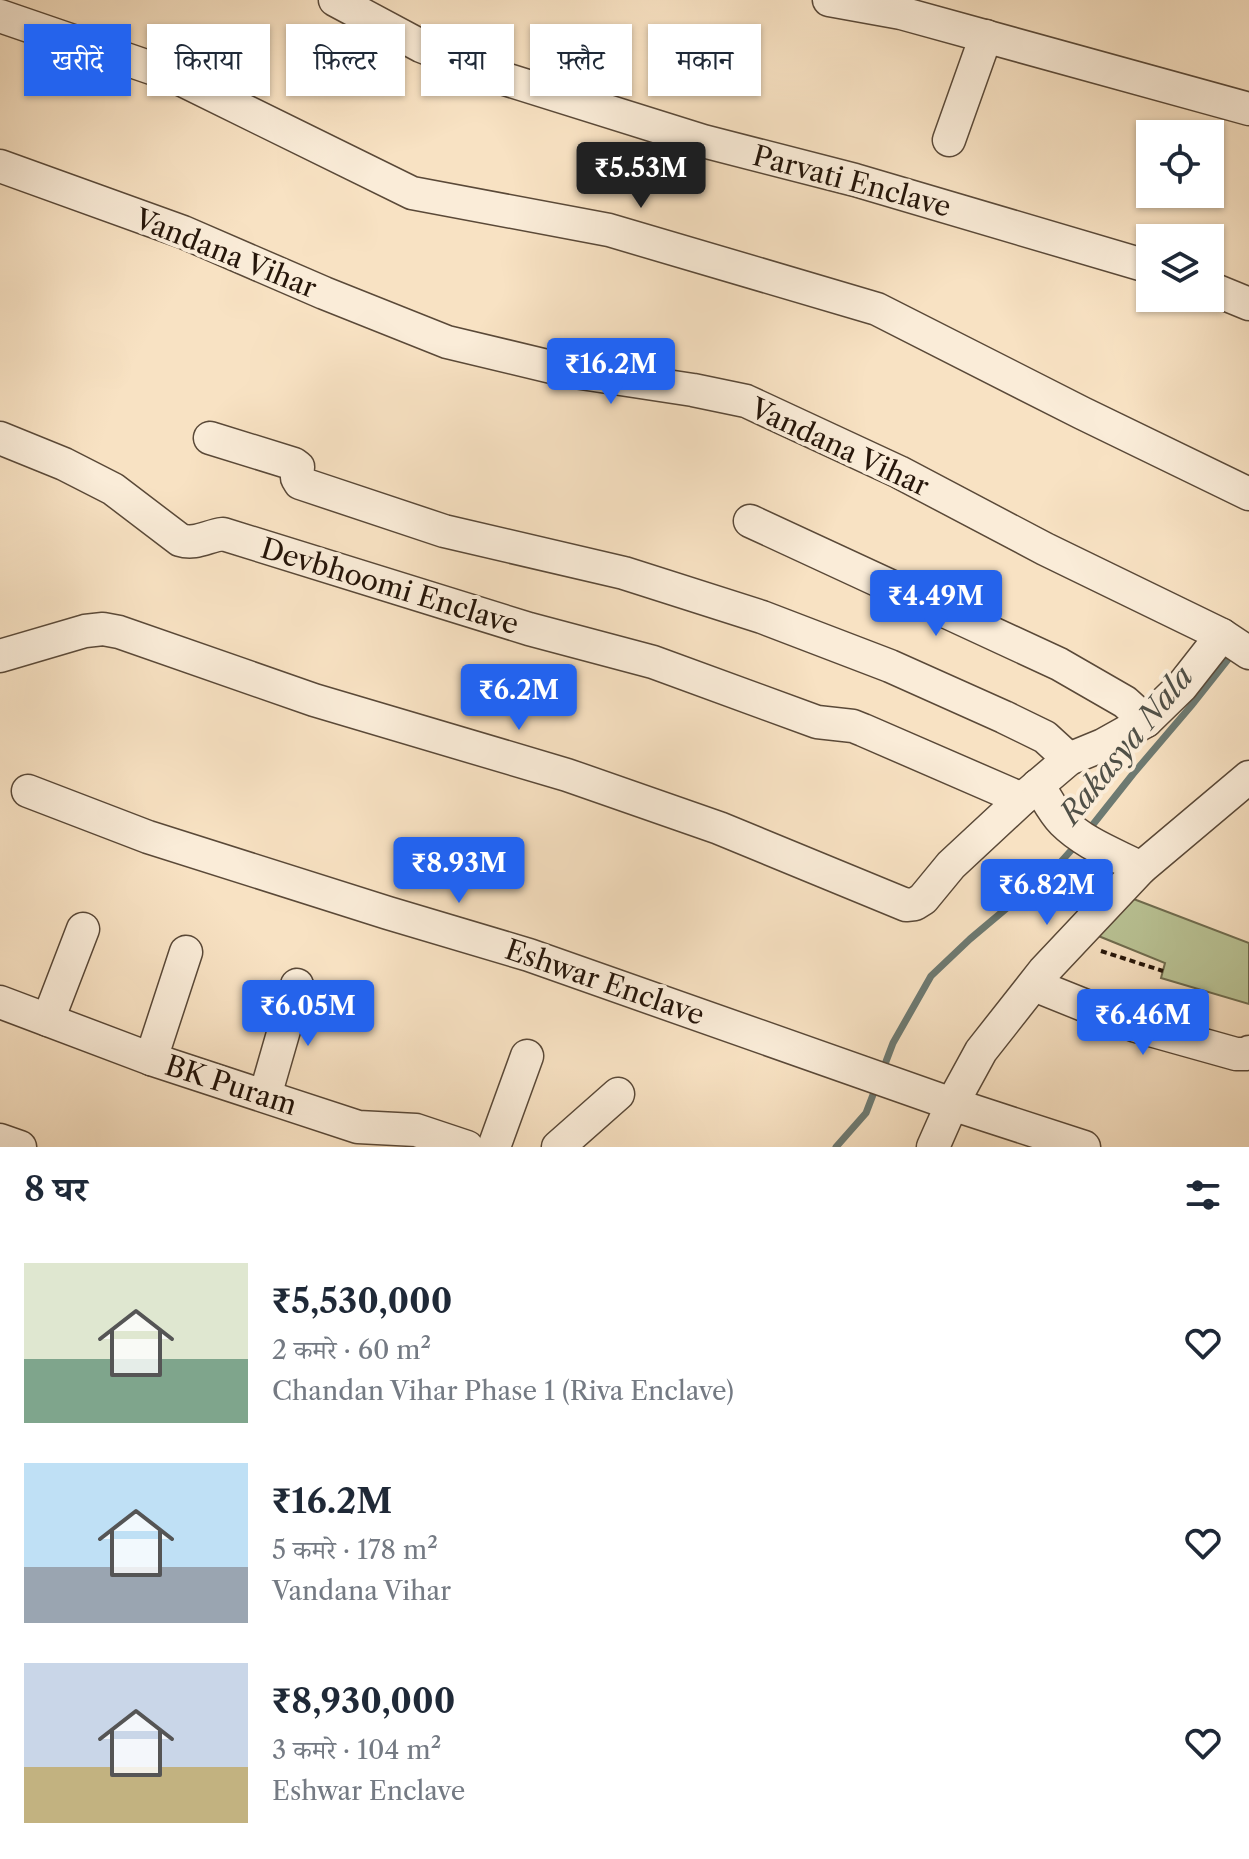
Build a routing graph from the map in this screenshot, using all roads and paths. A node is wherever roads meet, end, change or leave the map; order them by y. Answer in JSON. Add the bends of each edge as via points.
{"nodes":[{"id":1,"x":335,"y":0,"type":"edge"},
{"id":2,"x":829,"y":0,"type":"edge"},
{"id":3,"x":0,"y":16,"type":"edge"},
{"id":4,"x":986,"y":36,"type":"junction"},
{"id":5,"x":1249,"y":109,"type":"edge"},
{"id":6,"x":949,"y":140,"type":"dead end"},
{"id":7,"x":0,"y":166,"type":"edge"},
{"id":8,"x":1136,"y":263,"type":"edge"},
{"id":9,"x":1224,"y":294,"type":"edge"},
{"id":10,"x":1249,"y":304,"type":"edge"},
{"id":11,"x":0,"y":438,"type":"edge"},
{"id":12,"x":210,"y":438,"type":"dead end"},
{"id":13,"x":1249,"y":494,"type":"edge"},
{"id":14,"x":750,"y":521,"type":"dead end"},
{"id":15,"x":1237,"y":645,"type":"edge"},
{"id":16,"x":0,"y":656,"type":"edge"},
{"id":17,"x":1146,"y":721,"type":"junction"},
{"id":18,"x":1069,"y":759,"type":"junction"},
{"id":19,"x":1248,"y":779,"type":"edge"},
{"id":20,"x":28,"y":791,"type":"dead end"},
{"id":21,"x":1030,"y":792,"type":"junction"},
{"id":22,"x":1141,"y":868,"type":"junction"},
{"id":23,"x":83,"y":929,"type":"dead end"},
{"id":24,"x":1072,"y":942,"type":"junction"},
{"id":25,"x":186,"y":952,"type":"dead end"},
{"id":26,"x":1163,"y":971,"type":"dead end"},
{"id":27,"x":297,"y":985,"type":"dead end"},
{"id":28,"x":1034,"y":985,"type":"junction"},
{"id":29,"x":0,"y":1002,"type":"edge"},
{"id":30,"x":48,"y":1020,"type":"junction"},
{"id":31,"x":1249,"y":1052,"type":"edge"},
{"id":32,"x":527,"y":1056,"type":"dead end"},
{"id":33,"x":151,"y":1059,"type":"junction"},
{"id":34,"x":618,"y":1094,"type":"dead end"},
{"id":35,"x":265,"y":1096,"type":"junction"},
{"id":36,"x":952,"y":1104,"type":"junction"},
{"id":37,"x":0,"y":1140,"type":"edge"},
{"id":38,"x":457,"y":1145,"type":"edge"},
{"id":39,"x":20,"y":1147,"type":"edge"},
{"id":40,"x":494,"y":1147,"type":"edge"},
{"id":41,"x":558,"y":1147,"type":"edge"},
{"id":42,"x":933,"y":1147,"type":"edge"},
{"id":43,"x":1084,"y":1147,"type":"edge"}],
"edges":[{"from":1,"to":8,"type":"street","name":"Parvati Enclave","via":[[421,46],[505,79],[703,141]]},
{"from":2,"to":4,"type":"street"},
{"from":3,"to":13,"type":"street","via":[[172,75],[412,193],[609,230],[877,309]]},
{"from":4,"to":5,"type":"street"},
{"from":4,"to":6,"type":"street"},
{"from":7,"to":15,"type":"street","name":"Vandana Vihar","via":[[183,232],[447,342],[568,371],[746,401],[899,472]]},
{"from":9,"to":10,"type":"street"},
{"from":11,"to":21,"type":"street","name":"Devbhoomi Enclave","via":[[113,489],[180,540],[197,542],[223,534],[653,662],[817,722],[853,726]]},
{"from":12,"to":18,"type":"street","via":[[294,464],[300,483],[444,531],[624,573],[762,617],[1004,717],[1045,737]]},
{"from":14,"to":17,"type":"street","via":[[1059,664],[1125,702]]},
{"from":15,"to":17,"type":"street"},
{"from":16,"to":21,"type":"street","via":[[85,631],[119,632],[314,700],[567,775],[719,828],[906,905],[923,899],[951,865]]},
{"from":17,"to":18,"type":"street"},
{"from":18,"to":21,"type":"street"},
{"from":19,"to":22,"type":"street"},
{"from":20,"to":36,"type":"street","name":"Eshwar Enclave","via":[[148,837],[529,955]]},
{"from":21,"to":22,"type":"street","via":[[1082,837]]},
{"from":22,"to":24,"type":"street"},
{"from":23,"to":30,"type":"street"},
{"from":24,"to":26,"type":"path"},
{"from":24,"to":28,"type":"street"},
{"from":25,"to":33,"type":"street"},
{"from":27,"to":35,"type":"street"},
{"from":28,"to":31,"type":"street","via":[[1136,1026],[1236,1054]]},
{"from":28,"to":36,"type":"street","via":[[981,1051]]},
{"from":29,"to":30,"type":"street","name":"BK Puram"},
{"from":30,"to":33,"type":"street","name":"BK Puram"},
{"from":32,"to":40,"type":"street"},
{"from":33,"to":35,"type":"street","name":"BK Puram"},
{"from":34,"to":41,"type":"street"},
{"from":35,"to":38,"type":"street","name":"BK Puram","via":[[358,1127],[416,1130]]},
{"from":36,"to":42,"type":"street"},
{"from":36,"to":43,"type":"street","name":"Eshwar Enclave"},
{"from":37,"to":39,"type":"street"}]}
